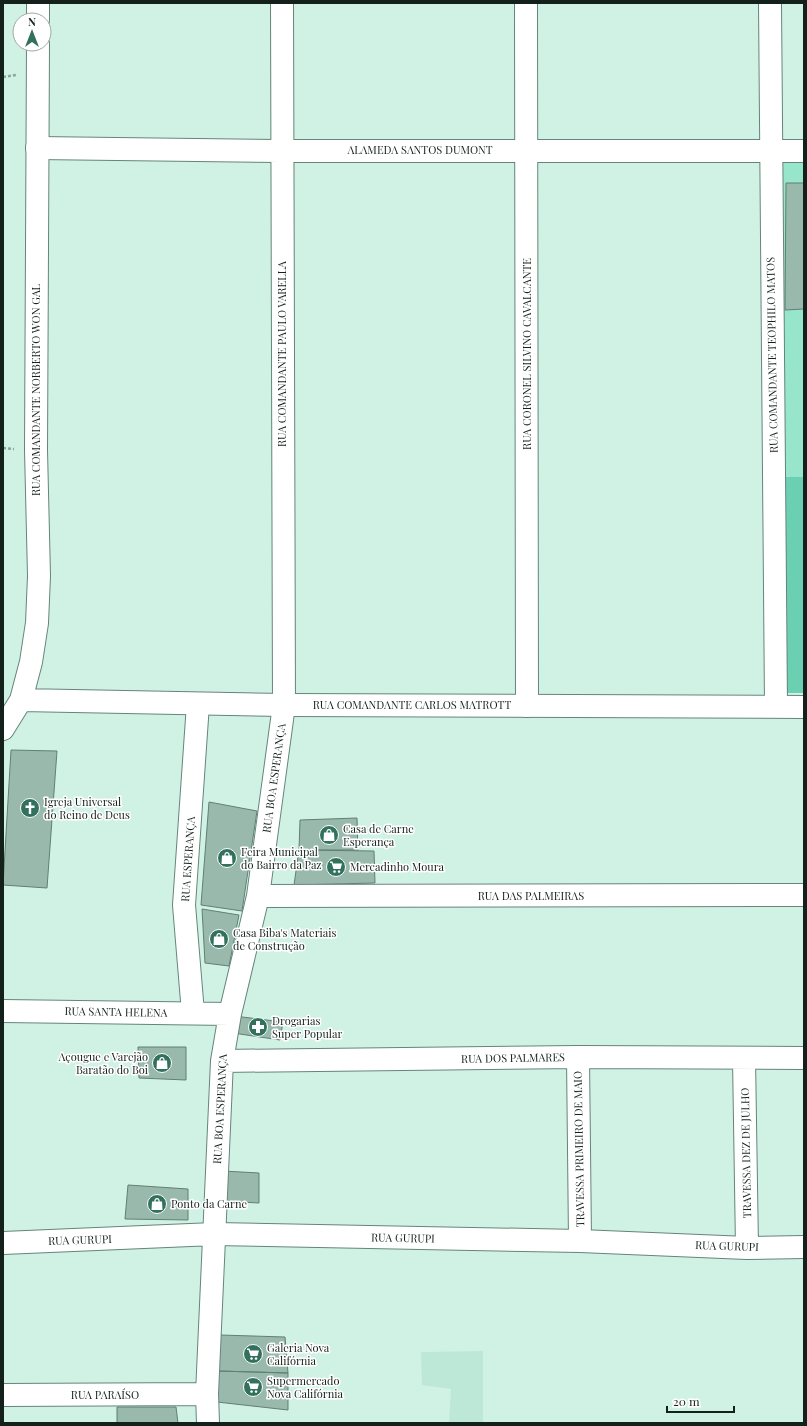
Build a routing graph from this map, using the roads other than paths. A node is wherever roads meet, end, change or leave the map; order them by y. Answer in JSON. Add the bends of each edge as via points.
{"nodes":[{"id":1,"x":282,"y":3,"type":"edge"},
{"id":2,"x":526,"y":3,"type":"edge"},
{"id":3,"x":770,"y":3,"type":"edge"},
{"id":4,"x":38,"y":52,"type":"edge"},
{"id":5,"x":37,"y":148,"type":"junction"},
{"id":6,"x":527,"y":150,"type":"junction"},
{"id":7,"x":281,"y":151,"type":"junction"},
{"id":8,"x":770,"y":151,"type":"junction"},
{"id":9,"x":804,"y":151,"type":"edge"},
{"id":10,"x":21,"y":700,"type":"junction"},
{"id":11,"x":198,"y":704,"type":"junction"},
{"id":12,"x":284,"y":705,"type":"junction"},
{"id":13,"x":527,"y":706,"type":"junction"},
{"id":14,"x":776,"y":706,"type":"junction"},
{"id":15,"x":804,"y":706,"type":"edge"},
{"id":16,"x":3,"y":729,"type":"edge"},
{"id":17,"x":804,"y":895,"type":"edge"},
{"id":18,"x":258,"y":896,"type":"junction"},
{"id":19,"x":3,"y":1011,"type":"edge"},
{"id":20,"x":193,"y":1013,"type":"junction"},
{"id":21,"x":230,"y":1014,"type":"junction"},
{"id":22,"x":578,"y":1057,"type":"junction"},
{"id":23,"x":744,"y":1058,"type":"junction"},
{"id":24,"x":804,"y":1058,"type":"edge"},
{"id":25,"x":222,"y":1061,"type":"junction"},
{"id":26,"x":214,"y":1234,"type":"junction"},
{"id":27,"x":580,"y":1241,"type":"junction"},
{"id":28,"x":3,"y":1243,"type":"edge"},
{"id":29,"x":804,"y":1247,"type":"edge"},
{"id":30,"x":747,"y":1248,"type":"junction"},
{"id":31,"x":207,"y":1394,"type":"junction"},
{"id":32,"x":3,"y":1395,"type":"edge"},
{"id":33,"x":208,"y":1423,"type":"edge"}],
"edges":[{"from":1,"to":7,"type":"street","name":"RUA COMANDANTE PAULO VARELLA"},
{"from":2,"to":6,"type":"street","name":"RUA CORONEL SILVINO CAVALCANTE"},
{"from":3,"to":8,"type":"street","name":"RUA COMANDANTE TEOPHILO MATOS"},
{"from":4,"to":5,"type":"street","name":"RUA COMANDANTE NORBERTO WON GAL"},
{"from":5,"to":7,"type":"street","name":"ALAMEDA SANTOS DUMONT"},
{"from":5,"to":10,"type":"street","name":"RUA COMANDANTE NORBERTO WON GAL","via":[[38,576],[36,631]]},
{"from":6,"to":7,"type":"street","name":"ALAMEDA SANTOS DUMONT"},
{"from":6,"to":8,"type":"street","name":"ALAMEDA SANTOS DUMONT"},
{"from":6,"to":13,"type":"street","name":"RUA CORONEL SILVINO CAVALCANTE"},
{"from":7,"to":12,"type":"street","name":"RUA COMANDANTE PAULO VARELLA"},
{"from":8,"to":9,"type":"street","name":"ALAMEDA SANTOS DUMONT"},
{"from":8,"to":14,"type":"street","name":"RUA COMANDANTE TEOPHILO MATOS"},
{"from":10,"to":11,"type":"street","name":"RUA COMANDANTE CARLOS MATROTT"},
{"from":10,"to":16,"type":"street","name":"RUA COMANDANTE NORBERTO WON GAL"},
{"from":11,"to":12,"type":"street","name":"RUA COMANDANTE CARLOS MATROTT"},
{"from":11,"to":20,"type":"street","name":"RUA ESPERANÇA","via":[[184,905]]},
{"from":12,"to":13,"type":"street","name":"RUA COMANDANTE CARLOS MATROTT"},
{"from":12,"to":18,"type":"street","name":"RUA BOA ESPERANÇA"},
{"from":13,"to":14,"type":"street","name":"RUA COMANDANTE CARLOS MATROTT"},
{"from":14,"to":15,"type":"street","name":"RUA COMANDANTE CARLOS MATROTT"},
{"from":17,"to":18,"type":"street","name":"RUA DAS PALMEIRAS"},
{"from":18,"to":21,"type":"street","name":"RUA BOA ESPERANÇA"},
{"from":19,"to":20,"type":"street","name":"RUA SANTA HELENA"},
{"from":20,"to":21,"type":"street","name":"RUA SANTA HELENA"},
{"from":21,"to":25,"type":"street","name":"RUA BOA ESPERANÇA"},
{"from":22,"to":23,"type":"street","name":"RUA DOS PALMARES"},
{"from":22,"to":25,"type":"street","name":"RUA DOS PALMARES"},
{"from":22,"to":27,"type":"street","name":"TRAVESSA PRIMEIRO DE MAIO"},
{"from":23,"to":24,"type":"street","name":"RUA DOS PALMARES"},
{"from":23,"to":30,"type":"street","name":"TRAVESSA DEZ DE JULHO"},
{"from":25,"to":26,"type":"street","name":"RUA BOA ESPERANÇA"},
{"from":26,"to":27,"type":"street","name":"RUA GURUPI"},
{"from":26,"to":28,"type":"street","name":"RUA GURUPI"},
{"from":26,"to":31,"type":"street","name":"RUA BOA ESPERANÇA"},
{"from":27,"to":30,"type":"street","name":"RUA GURUPI"},
{"from":29,"to":30,"type":"street","name":"RUA GURUPI"},
{"from":31,"to":32,"type":"street","name":"RUA PARAÍSO"},
{"from":31,"to":33,"type":"street","name":"RUA BOA ESPERANÇA"}]}
